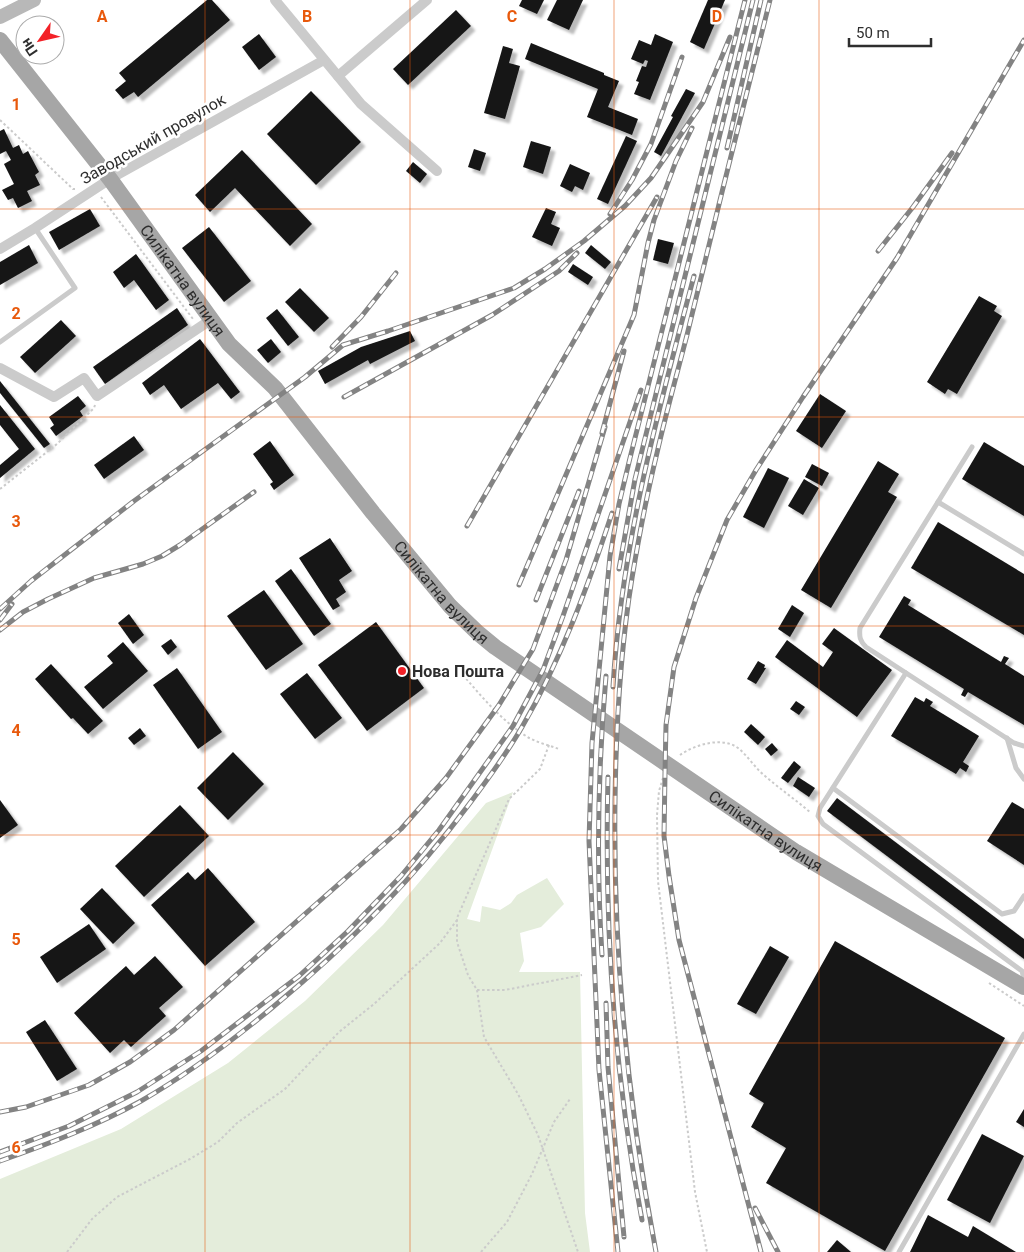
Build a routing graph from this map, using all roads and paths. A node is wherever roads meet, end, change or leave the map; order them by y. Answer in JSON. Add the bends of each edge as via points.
{"nodes":[{"id":1,"x":34,"y":0,"type":"edge"},
{"id":2,"x":275,"y":0,"type":"edge"},
{"id":3,"x":427,"y":0,"type":"edge"},
{"id":4,"x":0,"y":17,"type":"edge"},
{"id":5,"x":0,"y":40,"type":"edge"},
{"id":6,"x":324,"y":60,"type":"junction"},
{"id":7,"x":338,"y":76,"type":"junction"},
{"id":8,"x":0,"y":120,"type":"edge"},
{"id":9,"x":437,"y":170,"type":"dead end"},
{"id":10,"x":110,"y":179,"type":"junction"},
{"id":11,"x":94,"y":189,"type":"junction"},
{"id":12,"x":35,"y":228,"type":"junction"},
{"id":13,"x":0,"y":248,"type":"edge"},
{"id":14,"x":206,"y":323,"type":"junction"},
{"id":15,"x":0,"y":342,"type":"edge"},
{"id":16,"x":0,"y":368,"type":"edge"},
{"id":17,"x":97,"y":396,"type":"junction"},
{"id":18,"x":972,"y":447,"type":"dead end"},
{"id":19,"x":0,"y":489,"type":"edge"},
{"id":20,"x":938,"y":502,"type":"junction"},
{"id":21,"x":1024,"y":554,"type":"edge"},
{"id":22,"x":906,"y":673,"type":"junction"},
{"id":23,"x":463,"y":675,"type":"dead end"},
{"id":24,"x":1006,"y":738,"type":"junction"},
{"id":25,"x":549,"y":745,"type":"junction"},
{"id":26,"x":1024,"y":746,"type":"edge"},
{"id":27,"x":559,"y":749,"type":"dead end"},
{"id":28,"x":677,"y":757,"type":"dead end"},
{"id":29,"x":664,"y":775,"type":"dead end"},
{"id":30,"x":1024,"y":779,"type":"edge"},
{"id":31,"x":833,"y":788,"type":"junction"},
{"id":32,"x":823,"y":824,"type":"junction"},
{"id":33,"x":1024,"y":896,"type":"edge"},
{"id":34,"x":457,"y":920,"type":"junction"},
{"id":35,"x":582,"y":975,"type":"dead end"},
{"id":36,"x":1024,"y":979,"type":"edge"},
{"id":37,"x":984,"y":980,"type":"dead end"},
{"id":38,"x":1024,"y":987,"type":"edge"},
{"id":39,"x":477,"y":990,"type":"junction"},
{"id":40,"x":1024,"y":1006,"type":"edge"},
{"id":41,"x":1024,"y":1034,"type":"edge"},
{"id":42,"x":570,"y":1099,"type":"dead end"},
{"id":43,"x":542,"y":1148,"type":"junction"},
{"id":44,"x":67,"y":1252,"type":"edge"},
{"id":45,"x":481,"y":1252,"type":"edge"},
{"id":46,"x":578,"y":1252,"type":"edge"},
{"id":47,"x":707,"y":1252,"type":"edge"},
{"id":48,"x":899,"y":1252,"type":"edge"}],
"edges":[{"from":1,"to":4,"type":"main road"},
{"from":2,"to":6,"type":"street"},
{"from":3,"to":7,"type":"street"},
{"from":5,"to":10,"type":"main road","name":"Силікатна вулиця"},
{"from":6,"to":7,"type":"street"},
{"from":6,"to":10,"type":"street","name":"Заводський провулок"},
{"from":7,"to":9,"type":"street","via":[[361,104]]},
{"from":8,"to":11,"type":"path","via":[[73,189]]},
{"from":10,"to":11,"type":"street","name":"Заводський провулок"},
{"from":10,"to":14,"type":"main road","name":"Силікатна вулиця"},
{"from":11,"to":12,"type":"street","name":"Заводський провулок"},
{"from":11,"to":14,"type":"path"},
{"from":12,"to":13,"type":"street","name":"Заводський провулок"},
{"from":12,"to":15,"type":"lane","via":[[75,288]]},
{"from":14,"to":17,"type":"street"},
{"from":14,"to":38,"type":"main road","name":"Силікатна вулиця","via":[[275,388],[435,589],[465,621],[496,647],[796,852]]},
{"from":16,"to":17,"type":"street","via":[[54,397],[84,378]]},
{"from":17,"to":19,"type":"path","via":[[94,408],[57,444]]},
{"from":18,"to":20,"type":"lane"},
{"from":20,"to":21,"type":"lane"},
{"from":20,"to":22,"type":"lane","via":[[860,628],[859,636],[866,647]]},
{"from":22,"to":24,"type":"lane"},
{"from":22,"to":31,"type":"lane"},
{"from":23,"to":25,"type":"path","via":[[508,722],[527,736]]},
{"from":24,"to":26,"type":"lane"},
{"from":24,"to":30,"type":"lane","via":[[1016,768]]},
{"from":25,"to":27,"type":"path"},
{"from":25,"to":34,"type":"path","via":[[540,769],[509,799]]},
{"from":28,"to":32,"type":"path","via":[[705,743],[737,747],[764,776]]},
{"from":29,"to":47,"type":"path","via":[[657,815],[658,880],[695,1192]]},
{"from":31,"to":32,"type":"lane","via":[[820,808],[818,816]]},
{"from":31,"to":33,"type":"lane","via":[[1002,914],[1014,911]]},
{"from":32,"to":36,"type":"lane","via":[[1022,971]]},
{"from":34,"to":39,"type":"path","via":[[457,942],[468,976]]},
{"from":34,"to":44,"type":"path","via":[[440,943],[374,1004],[338,1032],[285,1089],[237,1123],[218,1142],[117,1197],[92,1219]]},
{"from":35,"to":39,"type":"path","via":[[505,990]]},
{"from":37,"to":40,"type":"path"},
{"from":39,"to":43,"type":"path","via":[[484,1037],[518,1094]]},
{"from":41,"to":48,"type":"lane"},
{"from":42,"to":43,"type":"path"},
{"from":43,"to":45,"type":"path","via":[[507,1222]]},
{"from":43,"to":46,"type":"path"}]}
